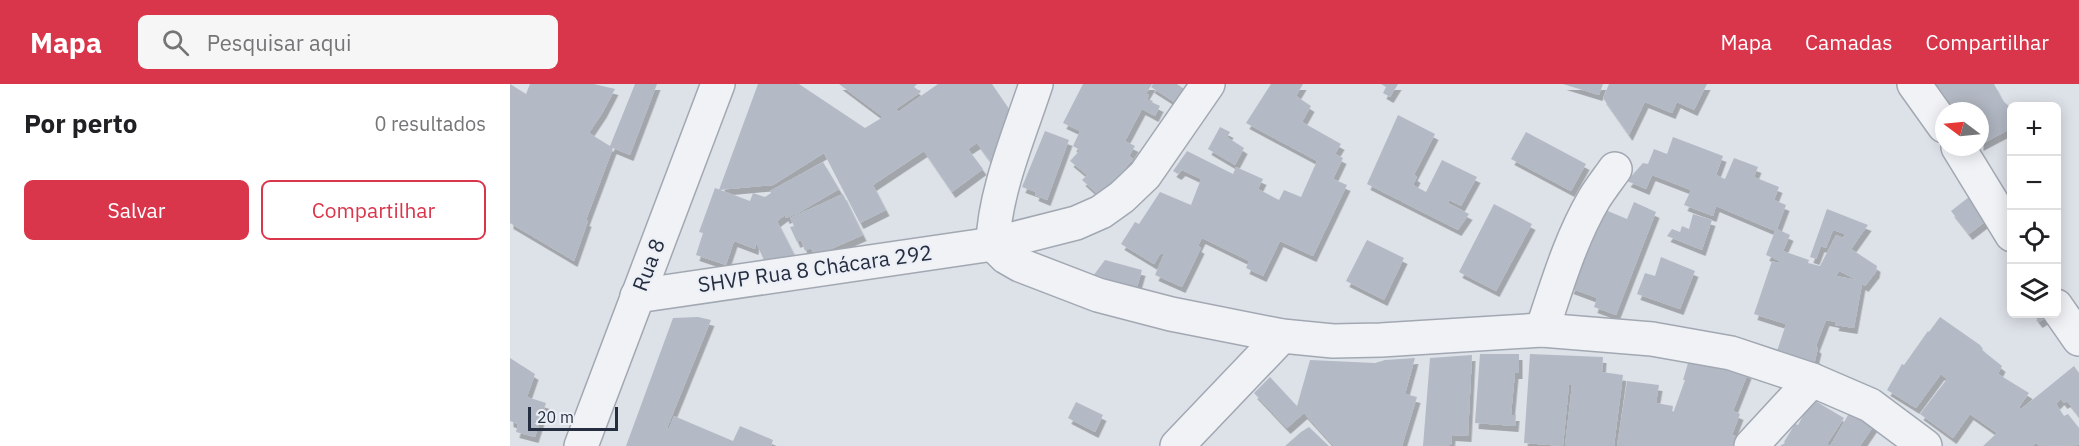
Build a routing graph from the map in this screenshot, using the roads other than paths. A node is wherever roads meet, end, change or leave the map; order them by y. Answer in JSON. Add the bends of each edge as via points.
{"nodes":[{"id":1,"x":718,"y":84,"type":"edge"},
{"id":2,"x":1036,"y":84,"type":"edge"},
{"id":3,"x":1208,"y":84,"type":"edge"},
{"id":4,"x":1914,"y":84,"type":"edge"},
{"id":5,"x":1935,"y":113,"type":"edge"},
{"id":6,"x":1964,"y":156,"type":"edge"},
{"id":7,"x":1615,"y":169,"type":"dead end"},
{"id":8,"x":2007,"y":227,"type":"edge"},
{"id":9,"x":993,"y":244,"type":"junction"},
{"id":10,"x":637,"y":296,"type":"junction"},
{"id":11,"x":2061,"y":313,"type":"edge"},
{"id":12,"x":1542,"y":330,"type":"junction"},
{"id":13,"x":1282,"y":336,"type":"junction"},
{"id":14,"x":2079,"y":339,"type":"edge"},
{"id":15,"x":1812,"y":380,"type":"junction"},
{"id":16,"x":581,"y":446,"type":"edge"},
{"id":17,"x":1177,"y":446,"type":"edge"},
{"id":18,"x":1751,"y":446,"type":"edge"},
{"id":19,"x":1925,"y":446,"type":"edge"}],
"edges":[{"from":1,"to":10,"type":"street","name":"Rua 8"},
{"from":2,"to":9,"type":"street","via":[[1002,190]]},
{"from":3,"to":9,"type":"street","name":"SHVP Rua 8 Chácara 292","via":[[1145,175],[1122,197],[1076,223]]},
{"from":4,"to":5,"type":"street"},
{"from":6,"to":8,"type":"street"},
{"from":7,"to":12,"type":"street","via":[[1580,227]]},
{"from":9,"to":10,"type":"street","name":"SHVP Rua 8 Chácara 292"},
{"from":9,"to":13,"type":"street","via":[[1020,265],[1098,295]]},
{"from":10,"to":16,"type":"street","name":"Rua 8"},
{"from":11,"to":14,"type":"street"},
{"from":12,"to":13,"type":"street","via":[[1381,340]]},
{"from":12,"to":15,"type":"street","via":[[1685,343],[1731,353]]},
{"from":13,"to":17,"type":"street"},
{"from":15,"to":18,"type":"street"},
{"from":15,"to":19,"type":"street","via":[[1870,405]]}]}
